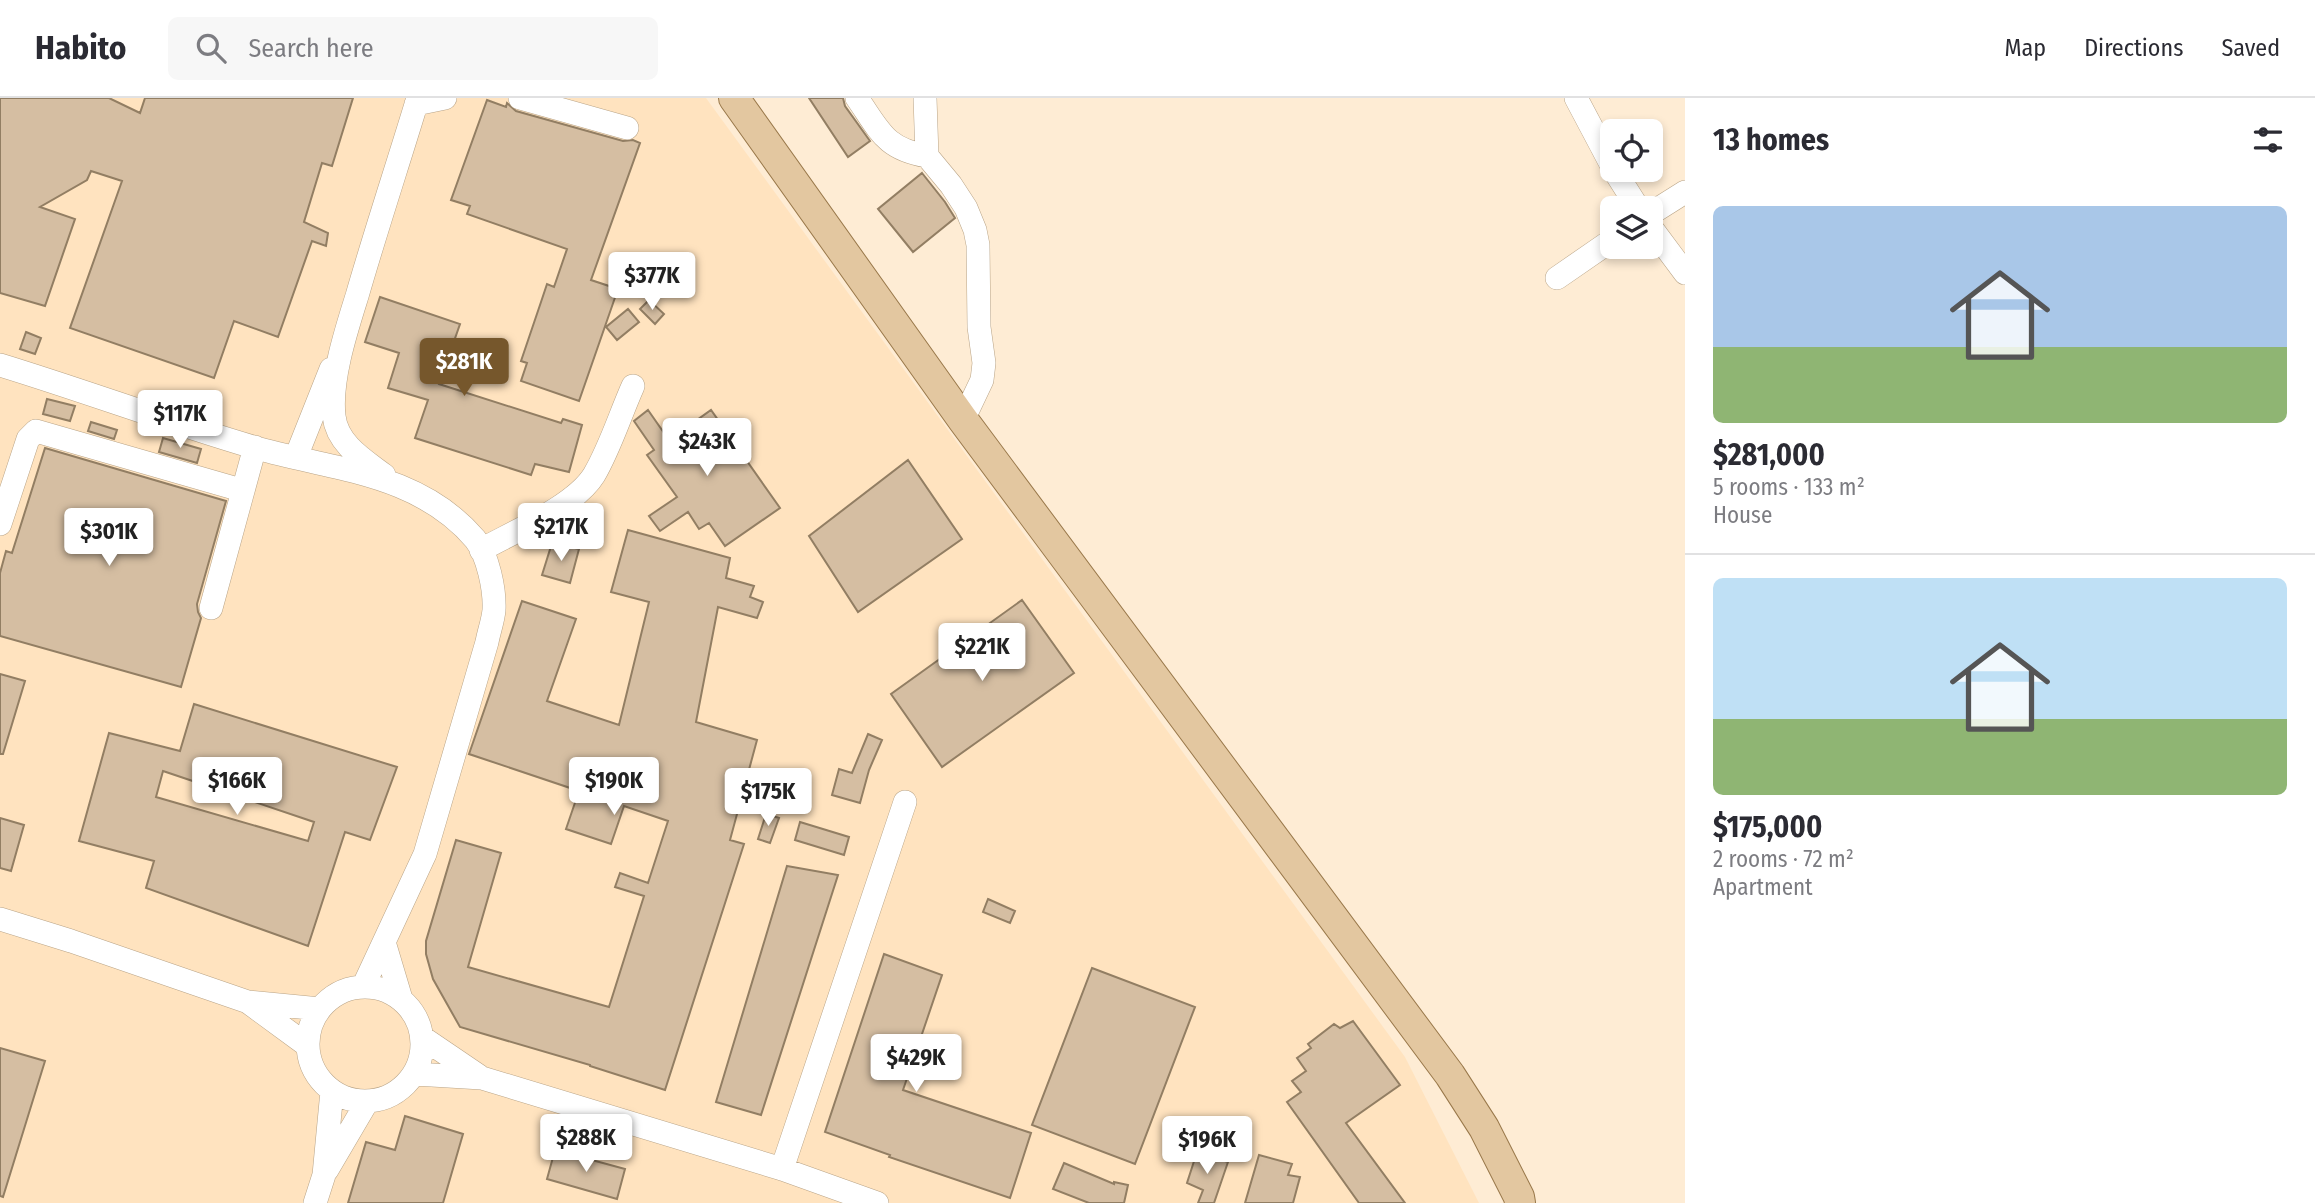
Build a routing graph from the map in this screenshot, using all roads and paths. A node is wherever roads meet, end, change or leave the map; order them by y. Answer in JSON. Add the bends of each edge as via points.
{"nodes":[{"id":1,"x":445,"y":98,"type":"edge"},
{"id":2,"x":520,"y":98,"type":"edge"},
{"id":3,"x":734,"y":98,"type":"edge"},
{"id":4,"x":857,"y":98,"type":"edge"},
{"id":5,"x":925,"y":98,"type":"edge"},
{"id":6,"x":1576,"y":98,"type":"edge"},
{"id":7,"x":417,"y":101,"type":"edge"},
{"id":8,"x":627,"y":128,"type":"dead end"},
{"id":9,"x":1600,"y":143,"type":"edge"},
{"id":10,"x":927,"y":156,"type":"junction"},
{"id":11,"x":1685,"y":192,"type":"edge"},
{"id":12,"x":1663,"y":206,"type":"edge"},
{"id":13,"x":1663,"y":243,"type":"edge"},
{"id":14,"x":1600,"y":248,"type":"edge"},
{"id":15,"x":1685,"y":273,"type":"edge"},
{"id":16,"x":1557,"y":278,"type":"dead end"},
{"id":17,"x":342,"y":347,"type":"junction"},
{"id":18,"x":0,"y":365,"type":"edge"},
{"id":19,"x":633,"y":386,"type":"dead end"},
{"id":20,"x":963,"y":420,"type":"junction"},
{"id":21,"x":255,"y":447,"type":"junction"},
{"id":22,"x":296,"y":457,"type":"junction"},
{"id":23,"x":396,"y":483,"type":"junction"},
{"id":24,"x":241,"y":490,"type":"junction"},
{"id":25,"x":0,"y":524,"type":"edge"},
{"id":26,"x":481,"y":550,"type":"junction"},
{"id":27,"x":211,"y":608,"type":"dead end"},
{"id":28,"x":905,"y":802,"type":"dead end"},
{"id":29,"x":0,"y":919,"type":"edge"},
{"id":30,"x":384,"y":942,"type":"junction"},
{"id":31,"x":363,"y":987,"type":"junction"},
{"id":32,"x":401,"y":999,"type":"junction"},
{"id":33,"x":248,"y":1002,"type":"junction"},
{"id":34,"x":320,"y":1009,"type":"junction"},
{"id":35,"x":422,"y":1038,"type":"junction"},
{"id":36,"x":308,"y":1046,"type":"junction"},
{"id":37,"x":415,"y":1074,"type":"junction"},
{"id":38,"x":482,"y":1077,"type":"junction"},
{"id":39,"x":332,"y":1091,"type":"junction"},
{"id":40,"x":367,"y":1102,"type":"junction"},
{"id":41,"x":782,"y":1169,"type":"junction"},
{"id":42,"x":324,"y":1175,"type":"junction"},
{"id":43,"x":315,"y":1203,"type":"edge"},
{"id":44,"x":877,"y":1203,"type":"edge"},
{"id":45,"x":1520,"y":1203,"type":"edge"}],
"edges":[{"from":1,"to":7,"type":"street"},
{"from":2,"to":8,"type":"street"},
{"from":3,"to":20,"type":"main road"},
{"from":4,"to":10,"type":"street","via":[[887,141],[908,153]]},
{"from":5,"to":10,"type":"street"},
{"from":6,"to":9,"type":"street"},
{"from":7,"to":17,"type":"street"},
{"from":10,"to":20,"type":"street","via":[[966,208],[978,244],[984,363],[982,380]]},
{"from":11,"to":12,"type":"street"},
{"from":13,"to":15,"type":"street"},
{"from":14,"to":16,"type":"street"},
{"from":17,"to":22,"type":"street"},
{"from":17,"to":23,"type":"street","via":[[334,395],[334,418],[341,437]]},
{"from":18,"to":21,"type":"street"},
{"from":19,"to":26,"type":"street","via":[[593,477],[579,493]]},
{"from":20,"to":45,"type":"main road","via":[[1450,1074],[1484,1128]]},
{"from":21,"to":22,"type":"street"},
{"from":21,"to":24,"type":"street"},
{"from":22,"to":23,"type":"street"},
{"from":23,"to":26,"type":"street","via":[[453,518]]},
{"from":24,"to":25,"type":"street","via":[[36,431],[28,439]]},
{"from":24,"to":27,"type":"street"},
{"from":26,"to":30,"type":"street","via":[[494,609],[487,642],[425,854]]},
{"from":28,"to":41,"type":"street"},
{"from":29,"to":33,"type":"street"},
{"from":30,"to":31,"type":"street"},
{"from":30,"to":32,"type":"street"},
{"from":31,"to":32,"type":"street","via":[[383,989]]},
{"from":31,"to":34,"type":"street","via":[[340,993]]},
{"from":32,"to":35,"type":"street","via":[[412,1010]]},
{"from":33,"to":34,"type":"street"},
{"from":33,"to":36,"type":"street"},
{"from":34,"to":36,"type":"street"},
{"from":35,"to":37,"type":"street"},
{"from":35,"to":38,"type":"street"},
{"from":36,"to":39,"type":"street","via":[[319,1079]]},
{"from":37,"to":38,"type":"street"},
{"from":37,"to":40,"type":"street","via":[[386,1098]]},
{"from":38,"to":41,"type":"street"},
{"from":39,"to":40,"type":"street"},
{"from":39,"to":42,"type":"street"},
{"from":40,"to":42,"type":"street"},
{"from":41,"to":44,"type":"street"},
{"from":42,"to":43,"type":"street"}]}
